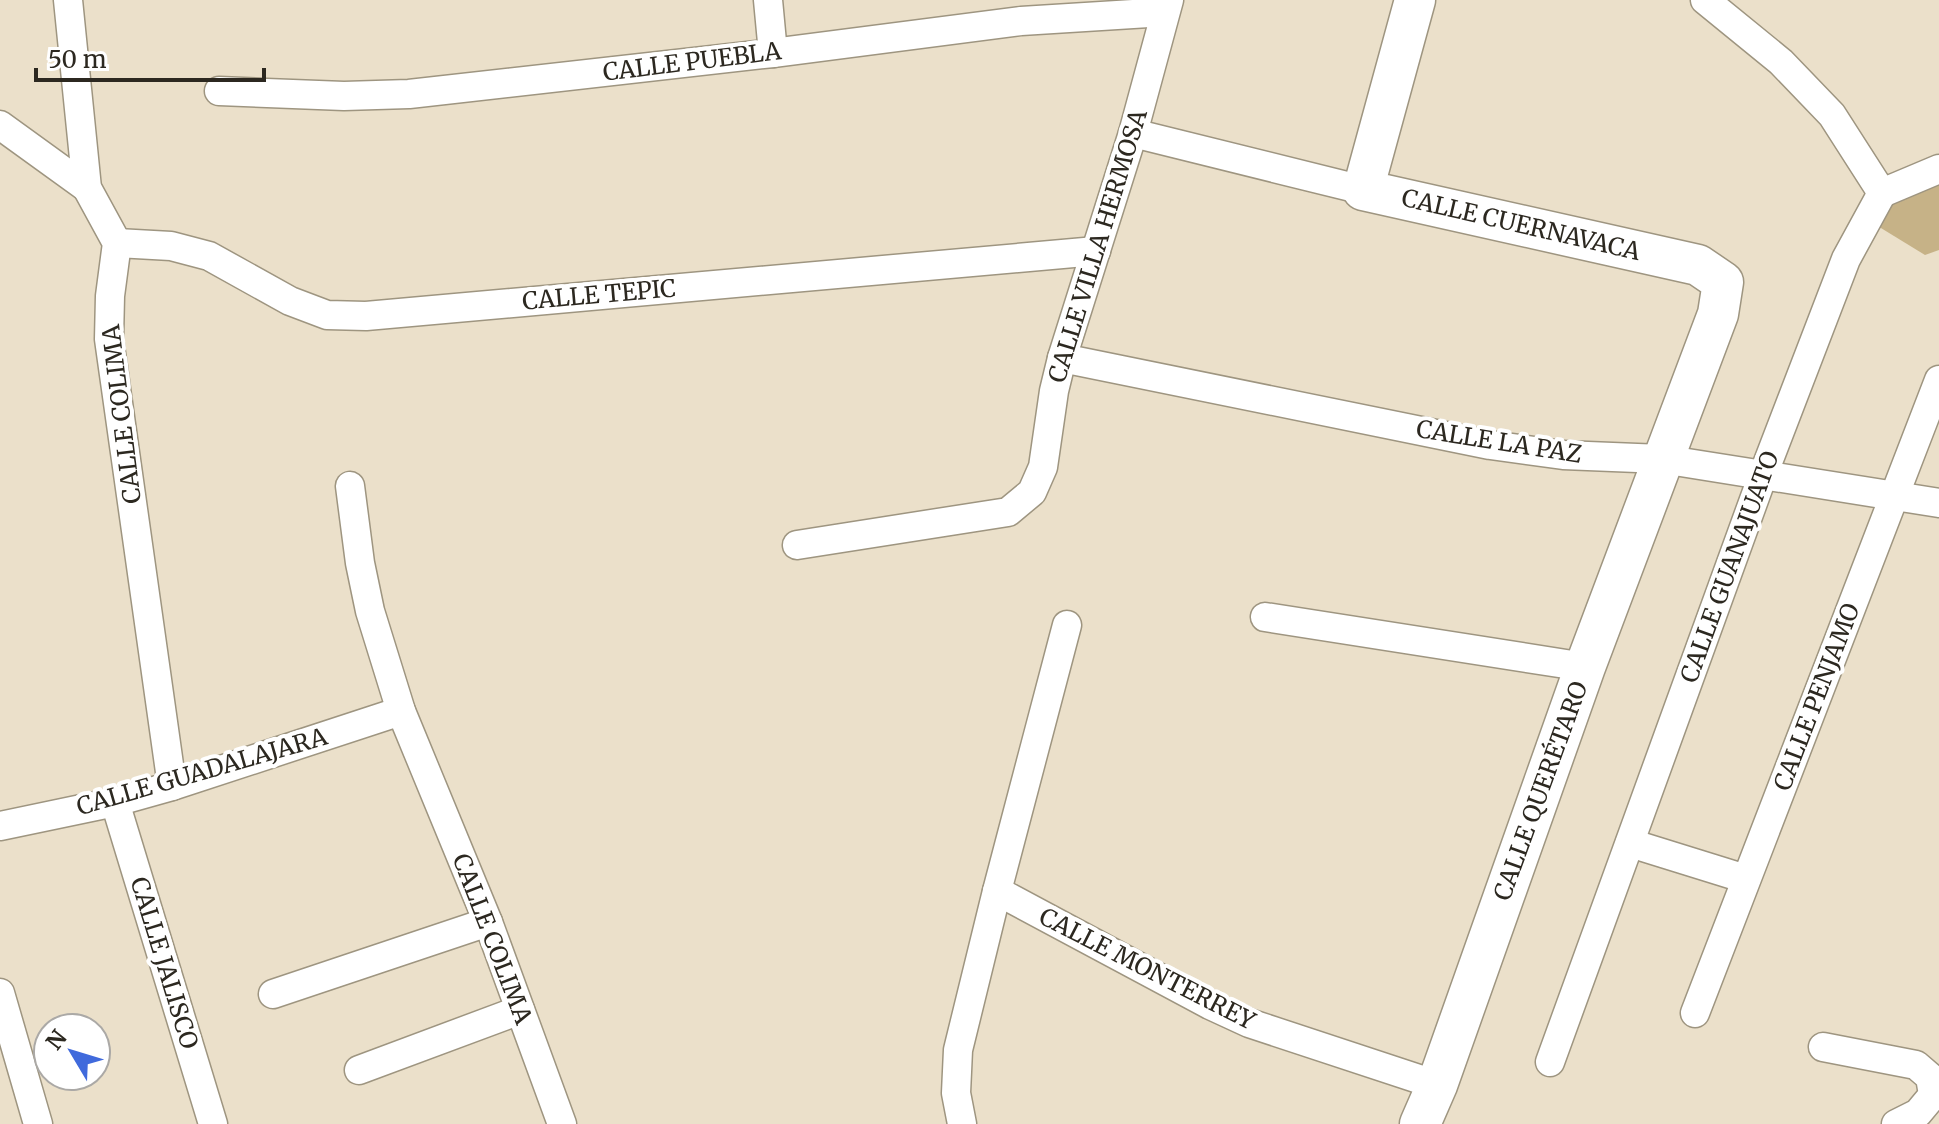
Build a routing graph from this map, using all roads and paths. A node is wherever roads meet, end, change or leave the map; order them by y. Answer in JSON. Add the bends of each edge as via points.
{"nodes":[{"id":1,"x":68,"y":0,"type":"edge"},
{"id":2,"x":768,"y":0,"type":"edge"},
{"id":3,"x":1415,"y":0,"type":"edge"},
{"id":4,"x":1712,"y":2,"type":"edge"},
{"id":5,"x":1167,"y":6,"type":"edge"},
{"id":6,"x":1020,"y":10,"type":"edge"},
{"id":7,"x":773,"y":53,"type":"junction"},
{"id":8,"x":219,"y":91,"type":"dead end"},
{"id":9,"x":0,"y":125,"type":"edge"},
{"id":10,"x":1133,"y":133,"type":"junction"},
{"id":11,"x":1939,"y":169,"type":"edge"},
{"id":12,"x":87,"y":188,"type":"junction"},
{"id":13,"x":1363,"y":190,"type":"junction"},
{"id":14,"x":1882,"y":193,"type":"junction"},
{"id":15,"x":117,"y":243,"type":"junction"},
{"id":16,"x":1096,"y":251,"type":"junction"},
{"id":17,"x":1062,"y":358,"type":"junction"},
{"id":18,"x":1939,"y":380,"type":"edge"},
{"id":19,"x":1662,"y":459,"type":"junction"},
{"id":20,"x":1763,"y":475,"type":"junction"},
{"id":21,"x":350,"y":486,"type":"dead end"},
{"id":22,"x":1894,"y":497,"type":"junction"},
{"id":23,"x":1939,"y":503,"type":"edge"},
{"id":24,"x":797,"y":545,"type":"dead end"},
{"id":25,"x":1265,"y":617,"type":"dead end"},
{"id":26,"x":1067,"y":625,"type":"dead end"},
{"id":27,"x":1585,"y":667,"type":"junction"},
{"id":28,"x":401,"y":711,"type":"junction"},
{"id":29,"x":172,"y":786,"type":"junction"},
{"id":30,"x":115,"y":802,"type":"junction"},
{"id":31,"x":0,"y":826,"type":"edge"},
{"id":32,"x":1630,"y":843,"type":"junction"},
{"id":33,"x":1746,"y":879,"type":"junction"},
{"id":34,"x":997,"y":891,"type":"junction"},
{"id":35,"x":488,"y":922,"type":"junction"},
{"id":36,"x":0,"y":993,"type":"edge"},
{"id":37,"x":273,"y":994,"type":"dead end"},
{"id":38,"x":520,"y":1010,"type":"junction"},
{"id":39,"x":1695,"y":1013,"type":"dead end"},
{"id":40,"x":1823,"y":1047,"type":"dead end"},
{"id":41,"x":1550,"y":1062,"type":"dead end"},
{"id":42,"x":359,"y":1070,"type":"dead end"},
{"id":43,"x":1437,"y":1085,"type":"junction"},
{"id":44,"x":38,"y":1124,"type":"edge"},
{"id":45,"x":213,"y":1124,"type":"edge"},
{"id":46,"x":562,"y":1124,"type":"edge"},
{"id":47,"x":962,"y":1124,"type":"edge"},
{"id":48,"x":1420,"y":1124,"type":"edge"},
{"id":49,"x":1896,"y":1124,"type":"edge"}],
"edges":[{"from":1,"to":12,"type":"street"},
{"from":2,"to":7,"type":"street"},
{"from":3,"to":13,"type":"street"},
{"from":4,"to":14,"type":"street","via":[[1832,115]]},
{"from":5,"to":6,"type":"street","name":"CALLE PUEBLA"},
{"from":5,"to":10,"type":"street","name":"CALLE VILLA HERMOSA"},
{"from":6,"to":7,"type":"street","name":"CALLE PUEBLA"},
{"from":7,"to":8,"type":"street","name":"CALLE PUEBLA","via":[[409,94]]},
{"from":9,"to":12,"type":"street"},
{"from":10,"to":13,"type":"street","name":"CALLE CUERNAVACA"},
{"from":10,"to":16,"type":"street","name":"CALLE VILLA HERMOSA"},
{"from":11,"to":14,"type":"street"},
{"from":12,"to":15,"type":"street"},
{"from":13,"to":19,"type":"street","name":"CALLE CUERNAVACA","via":[[1698,265],[1723,282],[1718,314]]},
{"from":14,"to":20,"type":"street","name":"CALLE GUANAJUATO","via":[[1846,259]]},
{"from":15,"to":16,"type":"street","name":"CALLE TEPIC","via":[[171,246],[209,256],[315,311],[366,316]]},
{"from":15,"to":29,"type":"street","name":"CALLE COLIMA","via":[[109,339]]},
{"from":16,"to":17,"type":"street","name":"CALLE VILLA HERMOSA"},
{"from":17,"to":19,"type":"street","name":"CALLE LA PAZ","via":[[1490,445],[1563,455]]},
{"from":17,"to":24,"type":"street","name":"CALLE VILLA HERMOSA","via":[[1043,467],[1032,492],[1008,512]]},
{"from":18,"to":22,"type":"street","name":"CALLE PENJAMO"},
{"from":19,"to":20,"type":"street","name":"CALLE LA PAZ"},
{"from":19,"to":27,"type":"street","name":"CALLE QUERÉTARO"},
{"from":20,"to":22,"type":"street","name":"CALLE LA PAZ"},
{"from":20,"to":32,"type":"street","name":"CALLE GUANAJUATO"},
{"from":21,"to":28,"type":"street","name":"CALLE COLIMA","via":[[370,611]]},
{"from":22,"to":23,"type":"street","name":"CALLE LA PAZ"},
{"from":22,"to":33,"type":"street","name":"CALLE PENJAMO"},
{"from":25,"to":27,"type":"street"},
{"from":26,"to":34,"type":"street"},
{"from":27,"to":43,"type":"street","name":"CALLE QUERÉTARO"},
{"from":28,"to":29,"type":"street","name":"CALLE GUADALAJARA"},
{"from":28,"to":35,"type":"street","name":"CALLE COLIMA"},
{"from":29,"to":30,"type":"street","name":"CALLE GUADALAJARA"},
{"from":30,"to":31,"type":"street","name":"CALLE GUADALAJARA"},
{"from":30,"to":45,"type":"street","name":"CALLE JALISCO"},
{"from":32,"to":33,"type":"street"},
{"from":32,"to":41,"type":"street","name":"CALLE GUANAJUATO"},
{"from":33,"to":39,"type":"street","name":"CALLE PENJAMO"},
{"from":34,"to":43,"type":"street","name":"CALLE MONTERREY","via":[[1249,1023]]},
{"from":34,"to":47,"type":"street","via":[[958,1050],[956,1093]]},
{"from":35,"to":37,"type":"street"},
{"from":35,"to":38,"type":"street","name":"CALLE COLIMA"},
{"from":36,"to":44,"type":"street"},
{"from":38,"to":42,"type":"street"},
{"from":38,"to":46,"type":"street","name":"CALLE COLIMA"},
{"from":40,"to":49,"type":"street","via":[[1916,1065],[1930,1077],[1933,1095],[1918,1113]]},
{"from":43,"to":48,"type":"street","name":"CALLE QUERÉTARO"}]}
